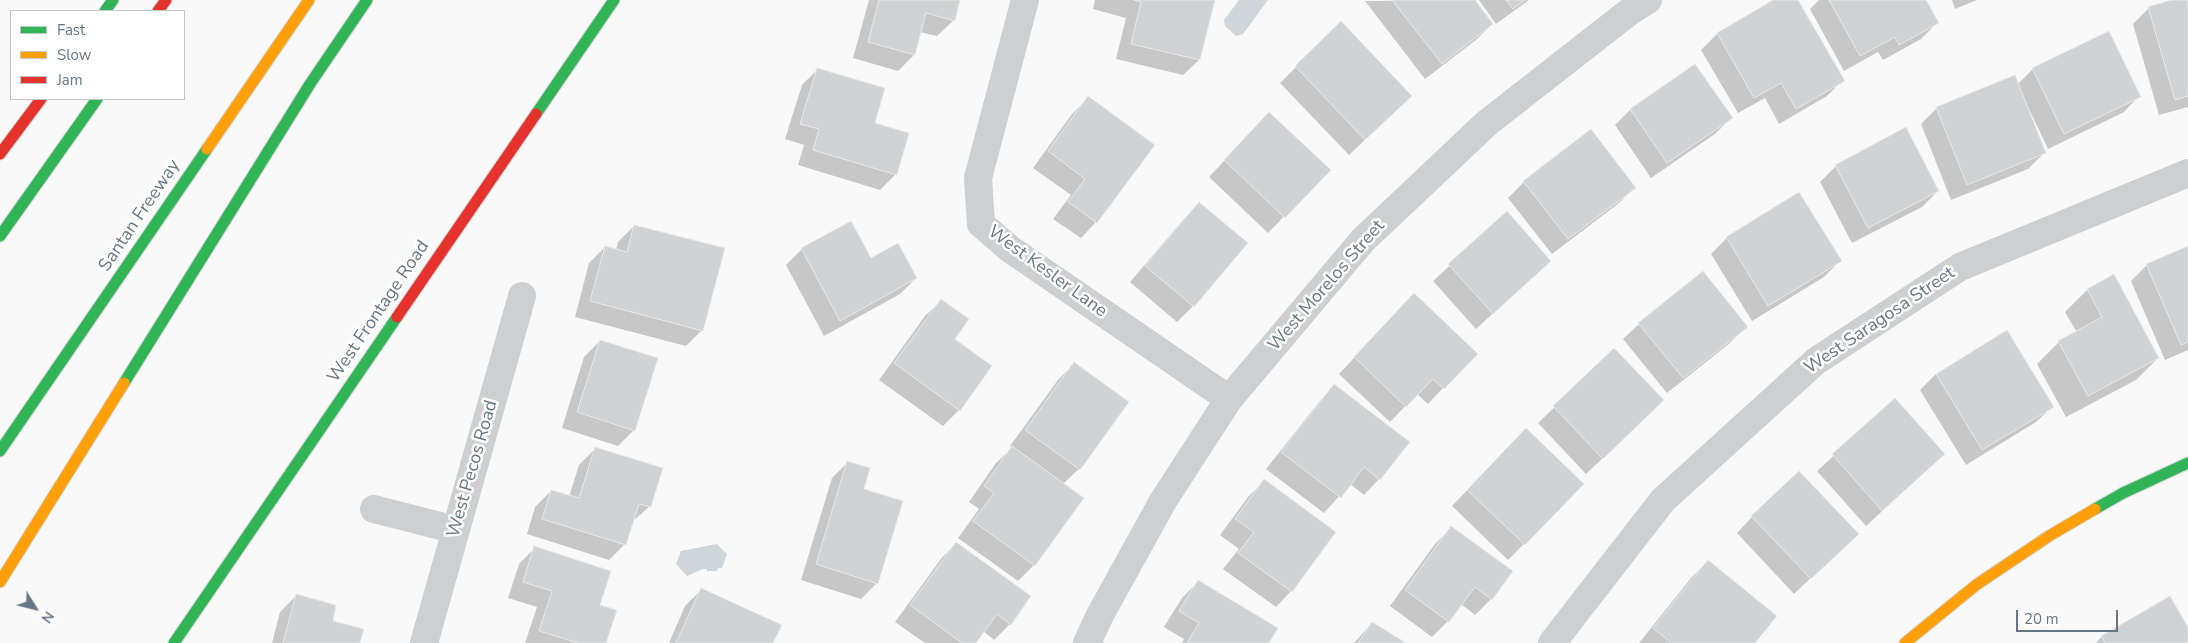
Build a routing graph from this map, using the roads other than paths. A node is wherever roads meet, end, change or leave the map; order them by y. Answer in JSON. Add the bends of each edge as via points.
{"nodes":[{"id":1,"x":309,"y":0,"type":"edge"},
{"id":2,"x":366,"y":0,"type":"edge"},
{"id":3,"x":614,"y":0,"type":"edge"},
{"id":4,"x":1025,"y":0,"type":"edge"},
{"id":5,"x":1648,"y":0,"type":"edge"},
{"id":6,"x":40,"y":100,"type":"edge"},
{"id":7,"x":95,"y":100,"type":"edge"},
{"id":8,"x":0,"y":154,"type":"edge"},
{"id":9,"x":2188,"y":173,"type":"edge"},
{"id":10,"x":0,"y":236,"type":"edge"},
{"id":11,"x":522,"y":296,"type":"dead end"},
{"id":12,"x":1229,"y":399,"type":"junction"},
{"id":13,"x":0,"y":451,"type":"edge"},
{"id":14,"x":2188,"y":463,"type":"edge"},
{"id":15,"x":374,"y":510,"type":"dead end"},
{"id":16,"x":456,"y":530,"type":"junction"},
{"id":17,"x":0,"y":582,"type":"edge"},
{"id":18,"x":174,"y":643,"type":"edge"},
{"id":19,"x":424,"y":643,"type":"edge"},
{"id":20,"x":1087,"y":643,"type":"edge"},
{"id":21,"x":1552,"y":643,"type":"edge"},
{"id":22,"x":1905,"y":643,"type":"edge"}],
"edges":[{"from":1,"to":13,"type":"main road","name":"Santan Freeway"},
{"from":2,"to":17,"type":"main road","via":[[305,92]]},
{"from":3,"to":18,"type":"main road","name":"West Frontage Road"},
{"from":4,"to":12,"type":"street","name":"West Kesler Lane","via":[[978,178],[981,224],[1010,249]]},
{"from":5,"to":12,"type":"street","name":"West Morelos Street","via":[[1487,123],[1363,240]]},
{"from":6,"to":8,"type":"main road"},
{"from":7,"to":10,"type":"main road"},
{"from":9,"to":21,"type":"street","name":"West Saragosa Street","via":[[1960,267],[1816,361],[1663,500]]},
{"from":11,"to":16,"type":"street","name":"West Pecos Road"},
{"from":12,"to":20,"type":"street","name":"West Morelos Street","via":[[1163,501]]},
{"from":14,"to":22,"type":"main road","via":[[2123,493],[2048,536],[1976,585]]},
{"from":15,"to":16,"type":"street"},
{"from":16,"to":19,"type":"street","name":"West Pecos Road"}]}
